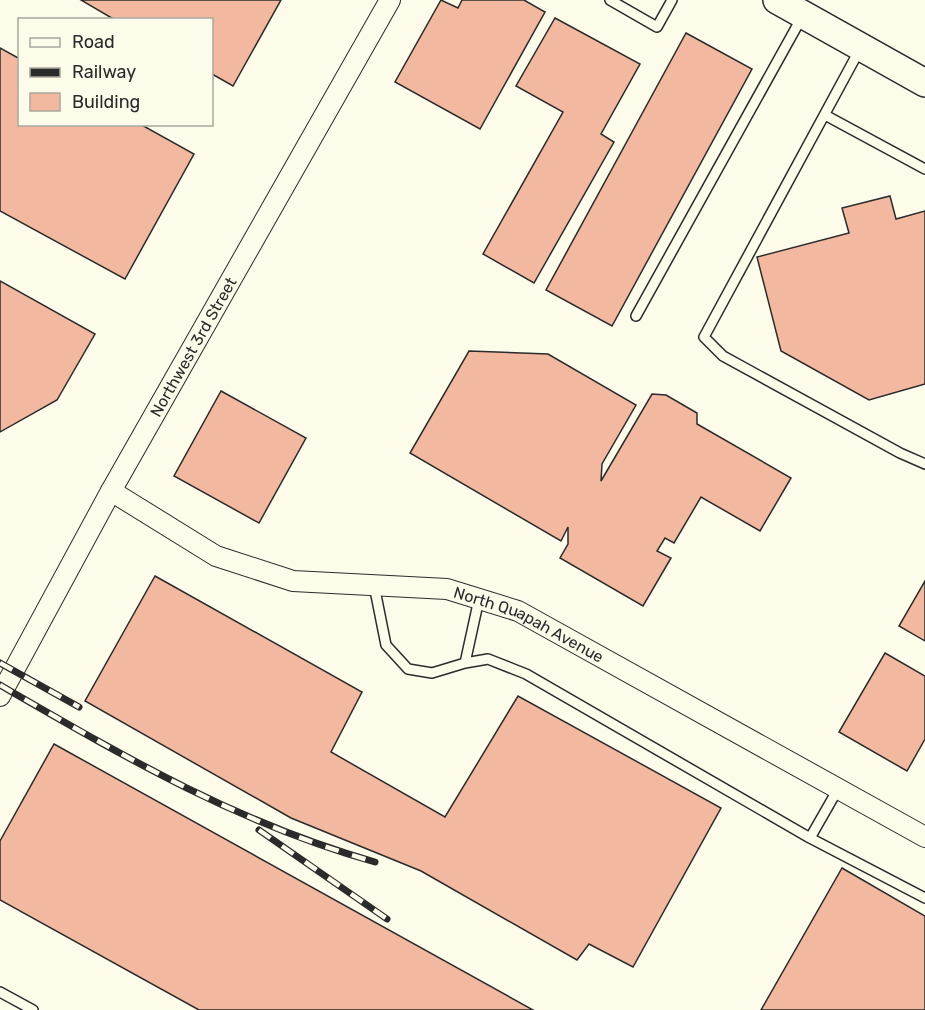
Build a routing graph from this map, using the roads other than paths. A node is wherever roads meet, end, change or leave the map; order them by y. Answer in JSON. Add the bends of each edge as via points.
{"nodes":[{"id":1,"x":390,"y":0,"type":"edge"},
{"id":2,"x":610,"y":0,"type":"edge"},
{"id":3,"x":672,"y":0,"type":"edge"},
{"id":4,"x":777,"y":0,"type":"edge"},
{"id":5,"x":803,"y":15,"type":"junction"},
{"id":6,"x":861,"y":47,"type":"junction"},
{"id":7,"x":925,"y":83,"type":"edge"},
{"id":8,"x":825,"y":115,"type":"junction"},
{"id":9,"x":925,"y":169,"type":"edge"},
{"id":10,"x":636,"y":316,"type":"dead end"},
{"id":11,"x":925,"y":464,"type":"edge"},
{"id":12,"x":111,"y":491,"type":"junction"},
{"id":13,"x":374,"y":585,"type":"junction"},
{"id":14,"x":479,"y":599,"type":"junction"},
{"id":15,"x":465,"y":663,"type":"junction"},
{"id":16,"x":0,"y":696,"type":"edge"},
{"id":17,"x":838,"y":789,"type":"junction"},
{"id":18,"x":923,"y":831,"type":"edge"},
{"id":19,"x":810,"y":838,"type":"junction"},
{"id":20,"x":925,"y":898,"type":"edge"},
{"id":21,"x":0,"y":992,"type":"edge"},
{"id":22,"x":33,"y":1010,"type":"edge"}],
"edges":[{"from":1,"to":12,"type":"street","name":"Northwest 3rd Street"},
{"from":2,"to":3,"type":"lane","via":[[657,27]]},
{"from":4,"to":5,"type":"main road"},
{"from":5,"to":6,"type":"main road"},
{"from":5,"to":10,"type":"lane"},
{"from":6,"to":7,"type":"main road"},
{"from":6,"to":8,"type":"lane"},
{"from":8,"to":9,"type":"lane"},
{"from":8,"to":11,"type":"lane","via":[[704,337],[723,356]]},
{"from":12,"to":13,"type":"street","name":"North Quapah Avenue","via":[[216,556],[293,581]]},
{"from":12,"to":16,"type":"street","name":"Northwest 3rd Street"},
{"from":13,"to":14,"type":"street","name":"North Quapah Avenue","via":[[447,589]]},
{"from":13,"to":15,"type":"lane","via":[[386,645],[408,669],[432,673]]},
{"from":14,"to":15,"type":"lane"},
{"from":14,"to":17,"type":"street","name":"North Quapah Avenue","via":[[518,611]]},
{"from":15,"to":19,"type":"lane","via":[[488,659],[526,674]]},
{"from":17,"to":18,"type":"street","name":"North Quapah Avenue"},
{"from":17,"to":19,"type":"lane"},
{"from":19,"to":20,"type":"lane"},
{"from":21,"to":22,"type":"lane"}]}
